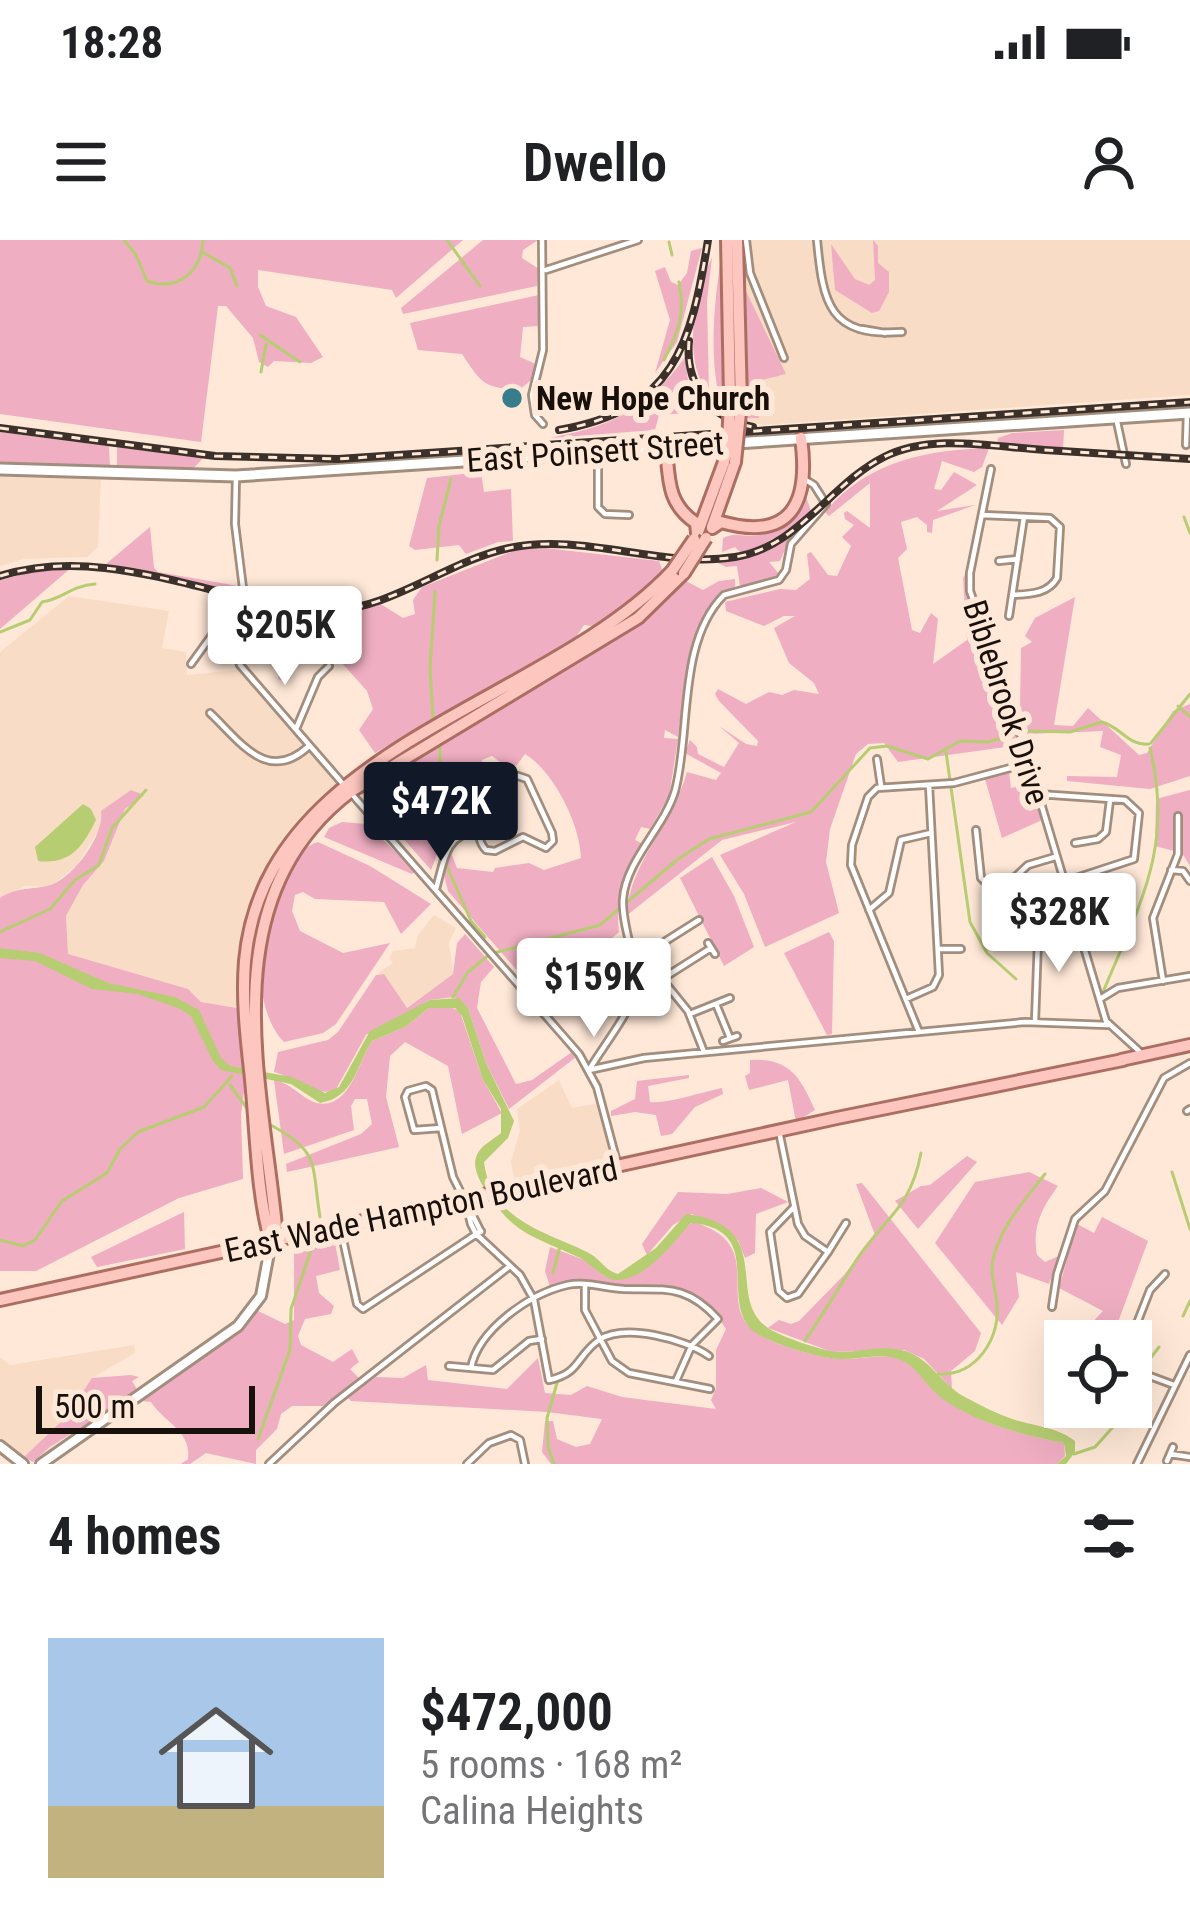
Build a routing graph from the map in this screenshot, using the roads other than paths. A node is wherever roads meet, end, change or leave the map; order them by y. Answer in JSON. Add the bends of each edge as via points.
{"nodes":[{"id":1,"x":542,"y":240,"type":"edge"},
{"id":2,"x":638,"y":240,"type":"edge"},
{"id":3,"x":727,"y":240,"type":"edge"},
{"id":4,"x":742,"y":240,"type":"edge"},
{"id":5,"x":817,"y":240,"type":"edge"},
{"id":6,"x":543,"y":270,"type":"junction"},
{"id":7,"x":902,"y":332,"type":"dead end"},
{"id":8,"x":784,"y":358,"type":"dead end"},
{"id":9,"x":735,"y":400,"type":"junction"},
{"id":10,"x":1188,"y":413,"type":"edge"},
{"id":11,"x":1117,"y":417,"type":"junction"},
{"id":12,"x":543,"y":424,"type":"dead end"},
{"id":13,"x":799,"y":438,"type":"junction"},
{"id":14,"x":1186,"y":445,"type":"dead end"},
{"id":15,"x":668,"y":447,"type":"junction"},
{"id":16,"x":598,"y":452,"type":"junction"},
{"id":17,"x":1126,"y":464,"type":"dead end"},
{"id":18,"x":0,"y":469,"type":"edge"},
{"id":19,"x":991,"y":469,"type":"dead end"},
{"id":20,"x":236,"y":476,"type":"junction"},
{"id":21,"x":803,"y":478,"type":"junction"},
{"id":22,"x":713,"y":513,"type":"junction"},
{"id":23,"x":629,"y":515,"type":"dead end"},
{"id":24,"x":982,"y":515,"type":"junction"},
{"id":25,"x":1024,"y":517,"type":"junction"},
{"id":26,"x":702,"y":535,"type":"junction"},
{"id":27,"x":1018,"y":559,"type":"junction"},
{"id":28,"x":999,"y":561,"type":"dead end"},
{"id":29,"x":1013,"y":595,"type":"junction"},
{"id":30,"x":1009,"y":616,"type":"dead end"},
{"id":31,"x":235,"y":617,"type":"junction"},
{"id":32,"x":191,"y":664,"type":"dead end"},
{"id":33,"x":329,"y":666,"type":"dead end"},
{"id":34,"x":210,"y":713,"type":"dead end"},
{"id":35,"x":296,"y":729,"type":"junction"},
{"id":36,"x":309,"y":746,"type":"junction"},
{"id":37,"x":877,"y":759,"type":"dead end"},
{"id":38,"x":1029,"y":764,"type":"junction"},
{"id":39,"x":929,"y":784,"type":"junction"},
{"id":40,"x":881,"y":786,"type":"junction"},
{"id":41,"x":347,"y":789,"type":"junction"},
{"id":42,"x":1038,"y":794,"type":"junction"},
{"id":43,"x":1110,"y":798,"type":"junction"},
{"id":44,"x":1178,"y":816,"type":"dead end"},
{"id":45,"x":976,"y":830,"type":"dead end"},
{"id":46,"x":476,"y":831,"type":"junction"},
{"id":47,"x":932,"y":833,"type":"junction"},
{"id":48,"x":1075,"y":843,"type":"dead end"},
{"id":49,"x":1178,"y":854,"type":"junction"},
{"id":50,"x":1055,"y":857,"type":"junction"},
{"id":51,"x":1171,"y":871,"type":"junction"},
{"id":52,"x":1183,"y":871,"type":"junction"},
{"id":53,"x":1190,"y":881,"type":"edge"},
{"id":54,"x":1064,"y":882,"type":"junction"},
{"id":55,"x":436,"y":890,"type":"junction"},
{"id":56,"x":869,"y":910,"type":"junction"},
{"id":57,"x":699,"y":920,"type":"dead end"},
{"id":58,"x":1077,"y":924,"type":"junction"},
{"id":59,"x":712,"y":948,"type":"dead end"},
{"id":60,"x":938,"y":949,"type":"junction"},
{"id":61,"x":961,"y":949,"type":"dead end"},
{"id":62,"x":1190,"y":976,"type":"edge"},
{"id":63,"x":662,"y":979,"type":"junction"},
{"id":64,"x":1163,"y":981,"type":"junction"},
{"id":65,"x":730,"y":998,"type":"dead end"},
{"id":66,"x":906,"y":999,"type":"junction"},
{"id":67,"x":1100,"y":999,"type":"junction"},
{"id":68,"x":716,"y":1004,"type":"junction"},
{"id":69,"x":690,"y":1014,"type":"junction"},
{"id":70,"x":1035,"y":1022,"type":"junction"},
{"id":71,"x":1108,"y":1025,"type":"junction"},
{"id":72,"x":919,"y":1032,"type":"junction"},
{"id":73,"x":730,"y":1038,"type":"dead end"},
{"id":74,"x":1190,"y":1045,"type":"edge"},
{"id":75,"x":704,"y":1052,"type":"junction"},
{"id":76,"x":1143,"y":1055,"type":"junction"},
{"id":77,"x":1190,"y":1063,"type":"edge"},
{"id":78,"x":589,"y":1070,"type":"junction"},
{"id":79,"x":261,"y":1123,"type":"junction"},
{"id":80,"x":441,"y":1128,"type":"junction"},
{"id":81,"x":773,"y":1135,"type":"junction"},
{"id":82,"x":618,"y":1167,"type":"junction"},
{"id":83,"x":470,"y":1202,"type":"junction"},
{"id":84,"x":794,"y":1207,"type":"junction"},
{"id":85,"x":275,"y":1222,"type":"junction"},
{"id":86,"x":846,"y":1223,"type":"dead end"},
{"id":87,"x":340,"y":1226,"type":"junction"},
{"id":88,"x":318,"y":1232,"type":"junction"},
{"id":89,"x":479,"y":1233,"type":"junction"},
{"id":90,"x":271,"y":1242,"type":"junction"},
{"id":91,"x":828,"y":1252,"type":"junction"},
{"id":92,"x":511,"y":1265,"type":"junction"},
{"id":93,"x":1165,"y":1274,"type":"dead end"},
{"id":94,"x":585,"y":1285,"type":"junction"},
{"id":95,"x":0,"y":1300,"type":"edge"},
{"id":96,"x":534,"y":1300,"type":"junction"},
{"id":97,"x":1052,"y":1307,"type":"dead end"},
{"id":98,"x":1138,"y":1320,"type":"edge"},
{"id":99,"x":542,"y":1339,"type":"junction"},
{"id":100,"x":599,"y":1341,"type":"junction"},
{"id":101,"x":692,"y":1346,"type":"junction"},
{"id":102,"x":1190,"y":1354,"type":"edge"},
{"id":103,"x":709,"y":1356,"type":"dead end"},
{"id":104,"x":449,"y":1366,"type":"dead end"},
{"id":105,"x":471,"y":1368,"type":"junction"},
{"id":106,"x":1152,"y":1377,"type":"edge"},
{"id":107,"x":676,"y":1381,"type":"junction"},
{"id":108,"x":1174,"y":1385,"type":"junction"},
{"id":109,"x":710,"y":1389,"type":"dead end"},
{"id":110,"x":0,"y":1446,"type":"edge"},
{"id":111,"x":1170,"y":1454,"type":"dead end"},
{"id":112,"x":1190,"y":1456,"type":"edge"},
{"id":113,"x":24,"y":1463,"type":"edge"},
{"id":114,"x":45,"y":1464,"type":"edge"},
{"id":115,"x":269,"y":1464,"type":"edge"},
{"id":116,"x":467,"y":1464,"type":"edge"},
{"id":117,"x":525,"y":1464,"type":"edge"},
{"id":118,"x":1136,"y":1464,"type":"edge"}],
"edges":[{"from":1,"to":6,"type":"street"},
{"from":2,"to":6,"type":"street"},
{"from":3,"to":9,"type":"main road"},
{"from":4,"to":8,"type":"street"},
{"from":4,"to":9,"type":"main road"},
{"from":5,"to":7,"type":"street","via":[[826,297],[839,316],[879,336]]},
{"from":6,"to":12,"type":"street","via":[[543,350],[532,394]]},
{"from":9,"to":22,"type":"main road","bridge":true},
{"from":10,"to":11,"type":"main road","name":"East Poinsett Street"},
{"from":10,"to":14,"type":"street"},
{"from":11,"to":13,"type":"main road","name":"East Poinsett Street"},
{"from":11,"to":17,"type":"street"},
{"from":13,"to":15,"type":"main road","name":"East Poinsett Street"},
{"from":13,"to":21,"type":"main road"},
{"from":15,"to":16,"type":"main road","name":"East Poinsett Street"},
{"from":15,"to":22,"type":"main road","via":[[678,505],[696,519]]},
{"from":15,"to":26,"type":"main road","via":[[672,499]]},
{"from":16,"to":20,"type":"main road","name":"East Poinsett Street"},
{"from":16,"to":23,"type":"street","via":[[598,507]]},
{"from":18,"to":20,"type":"main road","name":"East Poinsett Street"},
{"from":19,"to":24,"type":"street","name":"Biblebrook Drive"},
{"from":20,"to":31,"type":"street","bridge":true,"via":[[243,588]]},
{"from":21,"to":22,"type":"main road","via":[[794,503],[770,523],[738,525]]},
{"from":21,"to":26,"type":"main road","via":[[796,507],[779,521],[756,529],[722,522]]},
{"from":21,"to":78,"type":"street","via":[[826,504],[791,544],[784,576],[728,593],[708,619],[690,678],[674,791],[626,884],[624,932],[637,983]]},
{"from":22,"to":26,"type":"main road"},
{"from":24,"to":25,"type":"street"},
{"from":24,"to":38,"type":"street","name":"Biblebrook Drive","via":[[970,591]]},
{"from":25,"to":27,"type":"street"},
{"from":25,"to":29,"type":"street","via":[[1060,527],[1058,578],[1047,589]]},
{"from":26,"to":41,"type":"main road","bridge":true,"via":[[678,572],[630,611]]},
{"from":27,"to":28,"type":"street"},
{"from":27,"to":29,"type":"street"},
{"from":29,"to":30,"type":"street"},
{"from":31,"to":32,"type":"street"},
{"from":31,"to":35,"type":"street","via":[[231,641],[240,665]]},
{"from":33,"to":35,"type":"street"},
{"from":34,"to":36,"type":"street","via":[[260,758],[284,761]]},
{"from":35,"to":36,"type":"street"},
{"from":36,"to":41,"type":"street"},
{"from":37,"to":40,"type":"street"},
{"from":38,"to":39,"type":"street"},
{"from":38,"to":42,"type":"street","name":"Biblebrook Drive"},
{"from":39,"to":40,"type":"street"},
{"from":39,"to":47,"type":"street"},
{"from":40,"to":56,"type":"street","via":[[868,797],[851,852]]},
{"from":41,"to":55,"type":"street"},
{"from":41,"to":79,"type":"main road","via":[[296,832],[259,901],[245,959]]},
{"from":42,"to":43,"type":"street"},
{"from":42,"to":50,"type":"street","name":"Biblebrook Drive"},
{"from":43,"to":48,"type":"street","via":[[1106,832]]},
{"from":43,"to":54,"type":"street","via":[[1138,810],[1135,857]]},
{"from":44,"to":49,"type":"street"},
{"from":45,"to":50,"type":"street","via":[[981,878],[991,888],[1003,889],[1028,865]]},
{"from":46,"to":46,"type":"street","via":[[480,792],[512,774],[527,779],[553,838],[544,849],[523,837],[489,851]]},
{"from":46,"to":55,"type":"street","via":[[449,844]]},
{"from":47,"to":56,"type":"street","via":[[901,839],[889,893]]},
{"from":47,"to":60,"type":"street"},
{"from":49,"to":51,"type":"street"},
{"from":49,"to":52,"type":"street"},
{"from":50,"to":54,"type":"street","name":"Biblebrook Drive"},
{"from":51,"to":52,"type":"street"},
{"from":51,"to":64,"type":"street","via":[[1153,921]]},
{"from":52,"to":53,"type":"street"},
{"from":54,"to":58,"type":"street","name":"Biblebrook Drive"},
{"from":55,"to":78,"type":"street"},
{"from":56,"to":66,"type":"street"},
{"from":57,"to":63,"type":"street","via":[[657,949]]},
{"from":58,"to":67,"type":"street","name":"Biblebrook Drive"},
{"from":58,"to":70,"type":"street","via":[[1039,938]]},
{"from":59,"to":63,"type":"street"},
{"from":60,"to":61,"type":"street"},
{"from":60,"to":66,"type":"street","via":[[938,982]]},
{"from":62,"to":64,"type":"street"},
{"from":63,"to":69,"type":"street"},
{"from":64,"to":67,"type":"street"},
{"from":65,"to":68,"type":"street"},
{"from":66,"to":72,"type":"street"},
{"from":67,"to":71,"type":"street","name":"Biblebrook Drive"},
{"from":68,"to":69,"type":"street"},
{"from":68,"to":73,"type":"street"},
{"from":69,"to":75,"type":"street"},
{"from":70,"to":71,"type":"street"},
{"from":70,"to":72,"type":"street"},
{"from":71,"to":76,"type":"street"},
{"from":72,"to":75,"type":"street"},
{"from":74,"to":76,"type":"main road","name":"East Wade Hampton Boulevard"},
{"from":75,"to":78,"type":"street"},
{"from":76,"to":81,"type":"main road","name":"East Wade Hampton Boulevard"},
{"from":77,"to":97,"type":"street","via":[[1162,1081],[1105,1191],[1074,1221]]},
{"from":78,"to":82,"type":"street"},
{"from":79,"to":85,"type":"main road"},
{"from":79,"to":90,"type":"main road"},
{"from":80,"to":80,"type":"street","via":[[430,1087],[406,1092],[414,1130]]},
{"from":80,"to":83,"type":"street","via":[[453,1180]]},
{"from":81,"to":82,"type":"main road","name":"East Wade Hampton Boulevard"},
{"from":81,"to":84,"type":"street"},
{"from":82,"to":83,"type":"main road","name":"East Wade Hampton Boulevard"},
{"from":83,"to":87,"type":"main road","name":"East Wade Hampton Boulevard"},
{"from":83,"to":89,"type":"street"},
{"from":84,"to":91,"type":"street","via":[[802,1232]]},
{"from":84,"to":91,"type":"street","via":[[770,1232],[782,1296],[798,1294]]},
{"from":85,"to":88,"type":"main road","via":[[284,1232]]},
{"from":85,"to":90,"type":"main road"},
{"from":86,"to":91,"type":"street"},
{"from":87,"to":88,"type":"main road","name":"East Wade Hampton Boulevard"},
{"from":87,"to":89,"type":"street","via":[[363,1309]]},
{"from":88,"to":90,"type":"main road","name":"East Wade Hampton Boulevard"},
{"from":89,"to":92,"type":"street"},
{"from":90,"to":95,"type":"main road","name":"East Wade Hampton Boulevard"},
{"from":90,"to":114,"type":"street","via":[[262,1291],[246,1318]]},
{"from":92,"to":96,"type":"street"},
{"from":92,"to":115,"type":"street"},
{"from":93,"to":98,"type":"street"},
{"from":94,"to":96,"type":"street"},
{"from":94,"to":100,"type":"street","via":[[584,1310]]},
{"from":94,"to":101,"type":"street","via":[[674,1290],[699,1301],[718,1319]]},
{"from":96,"to":99,"type":"street"},
{"from":96,"to":105,"type":"street","via":[[481,1340]]},
{"from":99,"to":100,"type":"street","via":[[549,1380],[570,1375]]},
{"from":99,"to":105,"type":"street","via":[[497,1369]]},
{"from":100,"to":101,"type":"street","via":[[638,1335]]},
{"from":100,"to":107,"type":"street","via":[[629,1373]]},
{"from":101,"to":103,"type":"street"},
{"from":101,"to":107,"type":"street"},
{"from":102,"to":108,"type":"street"},
{"from":104,"to":105,"type":"street"},
{"from":106,"to":108,"type":"street"},
{"from":107,"to":109,"type":"street"},
{"from":108,"to":118,"type":"street"},
{"from":110,"to":113,"type":"street"},
{"from":111,"to":112,"type":"street"},
{"from":116,"to":117,"type":"street","via":[[509,1435],[520,1440]]}]}
